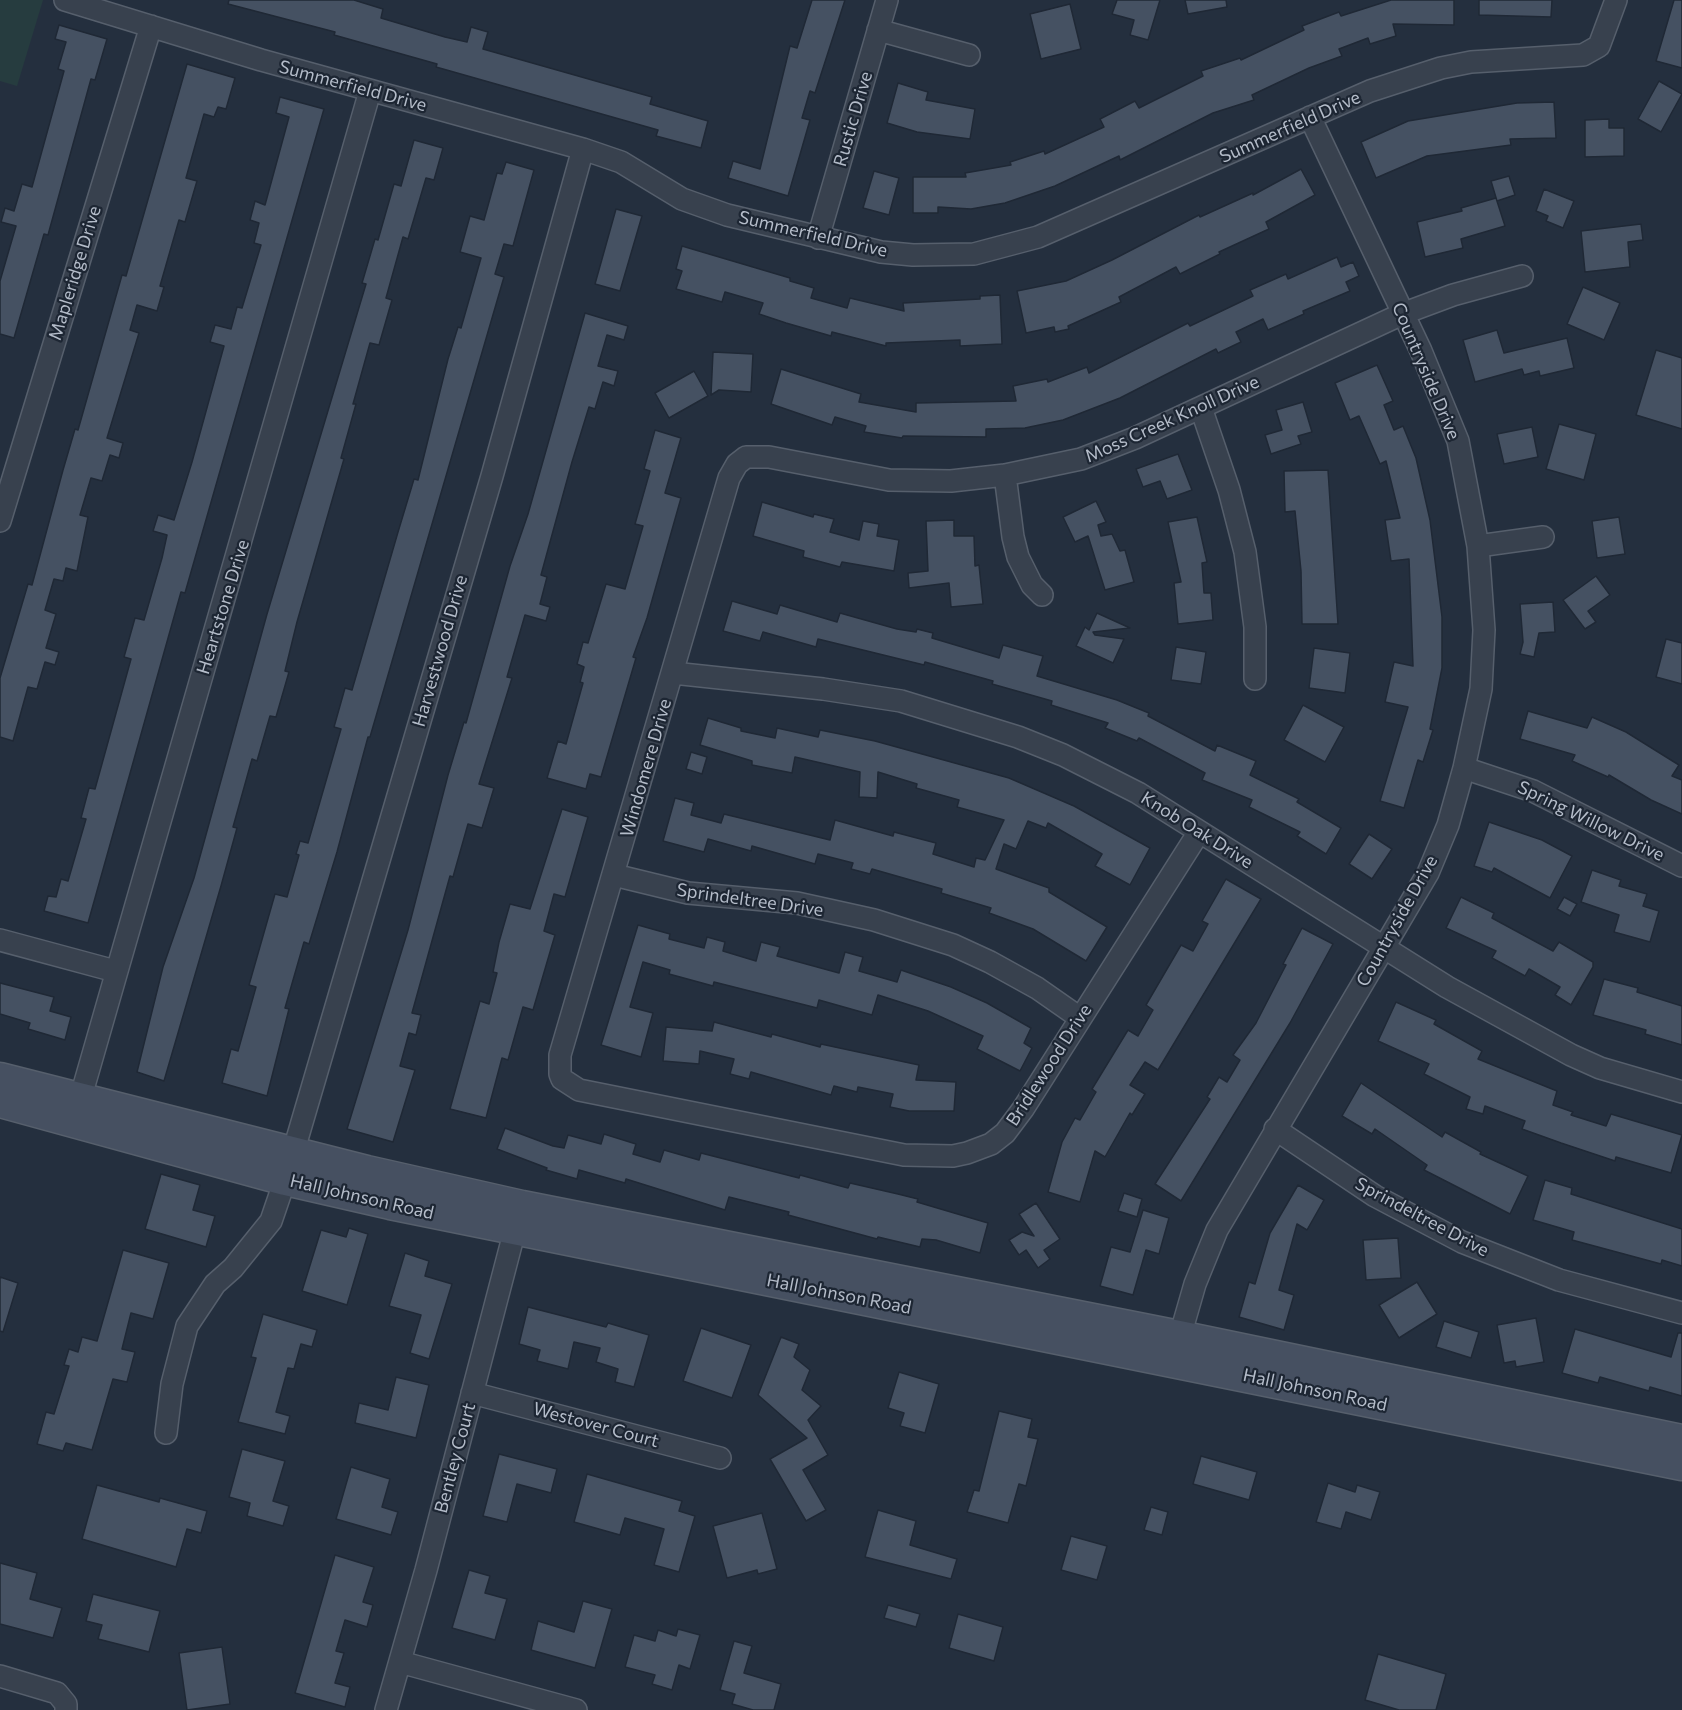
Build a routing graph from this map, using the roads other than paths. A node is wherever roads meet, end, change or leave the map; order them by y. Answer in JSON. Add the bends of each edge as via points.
{"nodes":[{"id":1,"x":65,"y":0,"type":"edge"},
{"id":2,"x":887,"y":0,"type":"edge"},
{"id":3,"x":1616,"y":0,"type":"edge"},
{"id":4,"x":151,"y":26,"type":"junction"},
{"id":5,"x":878,"y":30,"type":"junction"},
{"id":6,"x":969,"y":55,"type":"dead end"},
{"id":7,"x":370,"y":91,"type":"junction"},
{"id":8,"x":1310,"y":117,"type":"junction"},
{"id":9,"x":583,"y":149,"type":"junction"},
{"id":10,"x":818,"y":238,"type":"junction"},
{"id":11,"x":1522,"y":276,"type":"dead end"},
{"id":12,"x":1402,"y":314,"type":"junction"},
{"id":13,"x":1201,"y":408,"type":"junction"},
{"id":14,"x":752,"y":456,"type":"joint"},
{"id":15,"x":1005,"y":475,"type":"junction"},
{"id":16,"x":0,"y":520,"type":"edge"},
{"id":17,"x":1543,"y":537,"type":"dead end"},
{"id":18,"x":1478,"y":546,"type":"junction"},
{"id":19,"x":1042,"y":595,"type":"dead end"},
{"id":20,"x":673,"y":673,"type":"junction"},
{"id":21,"x":1255,"y":679,"type":"dead end"},
{"id":22,"x":1464,"y":768,"type":"junction"},
{"id":23,"x":1199,"y":832,"type":"junction"},
{"id":24,"x":1682,"y":866,"type":"edge"},
{"id":25,"x":614,"y":875,"type":"junction"},
{"id":26,"x":0,"y":940,"type":"edge"},
{"id":27,"x":1384,"y":947,"type":"junction"},
{"id":28,"x":115,"y":971,"type":"junction"},
{"id":29,"x":1080,"y":1018,"type":"junction"},
{"id":30,"x":0,"y":1078,"type":"edge"},
{"id":31,"x":570,"y":1086,"type":"joint"},
{"id":32,"x":1682,"y":1092,"type":"edge"},
{"id":33,"x":0,"y":1102,"type":"edge"},
{"id":34,"x":77,"y":1110,"type":"junction"},
{"id":35,"x":1275,"y":1129,"type":"junction"},
{"id":36,"x":289,"y":1166,"type":"junction"},
{"id":37,"x":519,"y":1217,"type":"junction"},
{"id":38,"x":1682,"y":1313,"type":"edge"},
{"id":39,"x":1176,"y":1349,"type":"junction"},
{"id":40,"x":472,"y":1393,"type":"junction"},
{"id":41,"x":166,"y":1433,"type":"dead end"},
{"id":42,"x":1682,"y":1440,"type":"edge"},
{"id":43,"x":720,"y":1458,"type":"dead end"},
{"id":44,"x":1682,"y":1465,"type":"edge"},
{"id":45,"x":399,"y":1662,"type":"junction"},
{"id":46,"x":0,"y":1676,"type":"edge"},
{"id":47,"x":66,"y":1707,"type":"edge"},
{"id":48,"x":386,"y":1710,"type":"edge"},
{"id":49,"x":576,"y":1710,"type":"edge"}],
"edges":[{"from":1,"to":4,"type":"street","name":"Summerfield Drive"},
{"from":2,"to":5,"type":"street","name":"Rustic Drive"},
{"from":3,"to":8,"type":"street","name":"Summerfield Drive","via":[[1595,49],[1583,56],[1471,62],[1441,68],[1370,91]]},
{"from":4,"to":7,"type":"street","name":"Summerfield Drive"},
{"from":4,"to":16,"type":"street","name":"Mapleridge Drive"},
{"from":5,"to":6,"type":"street"},
{"from":5,"to":10,"type":"street","name":"Rustic Drive"},
{"from":7,"to":9,"type":"street","name":"Summerfield Drive"},
{"from":7,"to":28,"type":"street","name":"Heartstone Drive","via":[[235,569]]},
{"from":8,"to":10,"type":"street","name":"Summerfield Drive","via":[[1038,237],[974,254],[881,252]]},
{"from":8,"to":12,"type":"street","name":"Countryside Drive"},
{"from":9,"to":10,"type":"street","name":"Summerfield Drive","via":[[621,162],[682,199]]},
{"from":9,"to":36,"type":"street","name":"Harvestwood Drive"},
{"from":11,"to":12,"type":"street","name":"Moss Creek Knoll Drive"},
{"from":12,"to":13,"type":"street","name":"Moss Creek Knoll Drive"},
{"from":12,"to":18,"type":"street","name":"Countryside Drive","via":[[1458,441]]},
{"from":13,"to":15,"type":"street","name":"Moss Creek Knoll Drive","via":[[1081,459]]},
{"from":13,"to":21,"type":"street","via":[[1245,552],[1255,627]]},
{"from":14,"to":15,"type":"street","name":"Moss Creek Knoll Drive","via":[[889,480],[951,481]]},
{"from":14,"to":20,"type":"street","name":"Windomere Drive","via":[[737,464],[729,478]]},
{"from":15,"to":19,"type":"street","via":[[1018,557],[1032,585]]},
{"from":17,"to":18,"type":"street"},
{"from":18,"to":22,"type":"street","name":"Countryside Drive","via":[[1484,630],[1482,665]]},
{"from":20,"to":23,"type":"street","name":"Knob Oak Drive","via":[[823,689],[901,701],[960,717],[1063,755],[1138,794]]},
{"from":20,"to":25,"type":"street","name":"Windomere Drive"},
{"from":22,"to":24,"type":"street","name":"Spring Willow Drive","via":[[1533,791]]},
{"from":22,"to":27,"type":"street","name":"Countryside Drive","via":[[1448,825],[1428,873]]},
{"from":23,"to":27,"type":"street","name":"Knob Oak Drive"},
{"from":23,"to":29,"type":"street","name":"Bridlewood Drive"},
{"from":25,"to":29,"type":"street","name":"Sprindeltree Drive","via":[[688,893],[797,903],[874,920],[953,945],[990,962]]},
{"from":25,"to":31,"type":"street","name":"Windomere Drive","via":[[560,1054],[560,1074]]},
{"from":26,"to":28,"type":"street"},
{"from":27,"to":32,"type":"street","name":"Knob Oak Drive","via":[[1447,987],[1571,1055]]},
{"from":27,"to":35,"type":"street","name":"Countryside Drive"},
{"from":28,"to":34,"type":"street","name":"Heartstone Drive"},
{"from":29,"to":31,"type":"street","name":"Bridlewood Drive","via":[[1005,1133],[991,1143],[953,1156],[904,1155]]},
{"from":30,"to":34,"type":"main road","name":"Hall Johnson Road"},
{"from":33,"to":34,"type":"main road","name":"Hall Johnson Road"},
{"from":34,"to":36,"type":"main road","name":"Hall Johnson Road"},
{"from":35,"to":38,"type":"street","name":"Sprindeltree Drive","via":[[1375,1196],[1462,1242],[1559,1280]]},
{"from":35,"to":39,"type":"street","name":"Countryside Drive","via":[[1217,1230],[1195,1284]]},
{"from":36,"to":37,"type":"main road","name":"Hall Johnson Road"},
{"from":36,"to":41,"type":"street","name":"Harvestwood Drive","via":[[271,1221],[215,1284],[187,1326],[173,1375]]},
{"from":37,"to":39,"type":"main road","name":"Hall Johnson Road"},
{"from":37,"to":40,"type":"street","name":"Bentley Court"},
{"from":39,"to":42,"type":"main road","name":"Hall Johnson Road"},
{"from":39,"to":44,"type":"main road","name":"Hall Johnson Road"},
{"from":40,"to":43,"type":"street","name":"Westover Court"},
{"from":40,"to":45,"type":"street","name":"Bentley Court"},
{"from":45,"to":48,"type":"street","name":"Bentley Court"},
{"from":45,"to":49,"type":"street"},
{"from":46,"to":47,"type":"street","via":[[57,1693]]}]}
